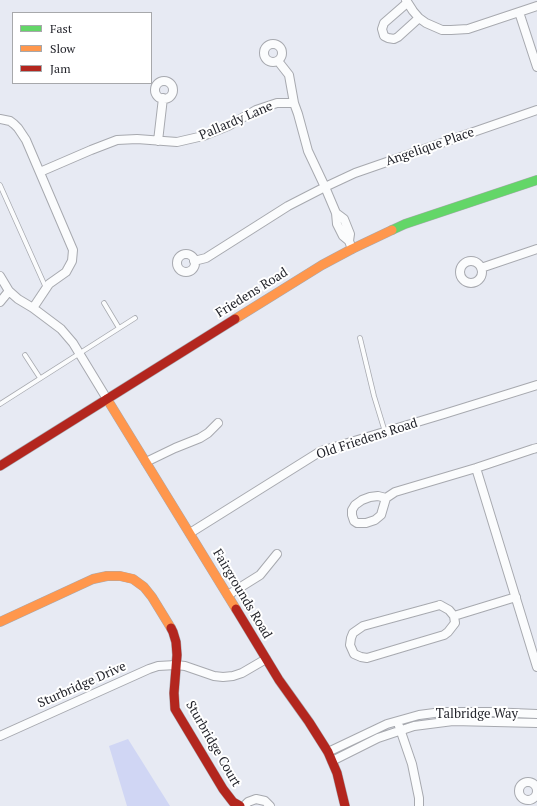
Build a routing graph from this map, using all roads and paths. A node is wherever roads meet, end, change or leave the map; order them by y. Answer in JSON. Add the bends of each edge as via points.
{"nodes":[{"id":1,"x":406,"y":2,"type":"edge"},
{"id":2,"x":537,"y":6,"type":"edge"},
{"id":3,"x":519,"y":12,"type":"junction"},
{"id":4,"x":419,"y":18,"type":"junction"},
{"id":5,"x":278,"y":61,"type":"dead end"},
{"id":6,"x":537,"y":67,"type":"edge"},
{"id":7,"x":163,"y":98,"type":"dead end"},
{"id":8,"x":294,"y":103,"type":"junction"},
{"id":9,"x":537,"y":110,"type":"edge"},
{"id":10,"x":0,"y":119,"type":"edge"},
{"id":11,"x":158,"y":141,"type":"junction"},
{"id":12,"x":40,"y":172,"type":"junction"},
{"id":13,"x":537,"y":180,"type":"edge"},
{"id":14,"x":0,"y":185,"type":"edge"},
{"id":15,"x":325,"y":187,"type":"junction"},
{"id":16,"x":350,"y":245,"type":"junction"},
{"id":17,"x":537,"y":249,"type":"edge"},
{"id":18,"x":194,"y":262,"type":"dead end"},
{"id":19,"x":481,"y":268,"type":"dead end"},
{"id":20,"x":0,"y":276,"type":"edge"},
{"id":21,"x":46,"y":288,"type":"junction"},
{"id":22,"x":9,"y":291,"type":"junction"},
{"id":23,"x":0,"y":302,"type":"edge"},
{"id":24,"x":104,"y":303,"type":"dead end"},
{"id":25,"x":33,"y":308,"type":"junction"},
{"id":26,"x":135,"y":318,"type":"dead end"},
{"id":27,"x":119,"y":328,"type":"junction"},
{"id":28,"x":360,"y":338,"type":"dead end"},
{"id":29,"x":80,"y":353,"type":"junction"},
{"id":30,"x":25,"y":355,"type":"dead end"},
{"id":31,"x":40,"y":378,"type":"junction"},
{"id":32,"x":537,"y":385,"type":"edge"},
{"id":33,"x":107,"y":399,"type":"junction"},
{"id":34,"x":0,"y":404,"type":"edge"},
{"id":35,"x":218,"y":423,"type":"dead end"},
{"id":36,"x":385,"y":432,"type":"junction"},
{"id":37,"x":537,"y":448,"type":"edge"},
{"id":38,"x":146,"y":462,"type":"junction"},
{"id":39,"x":0,"y":466,"type":"edge"},
{"id":40,"x":476,"y":468,"type":"junction"},
{"id":41,"x":386,"y":498,"type":"dead end"},
{"id":42,"x":190,"y":533,"type":"junction"},
{"id":43,"x":277,"y":554,"type":"dead end"},
{"id":44,"x":228,"y":595,"type":"junction"},
{"id":45,"x":516,"y":597,"type":"junction"},
{"id":46,"x":454,"y":616,"type":"junction"},
{"id":47,"x":0,"y":622,"type":"edge"},
{"id":48,"x":266,"y":659,"type":"junction"},
{"id":49,"x":176,"y":665,"type":"junction"},
{"id":50,"x":537,"y":667,"type":"edge"},
{"id":51,"x":537,"y":714,"type":"edge"},
{"id":52,"x":398,"y":720,"type":"junction"},
{"id":53,"x":537,"y":723,"type":"edge"},
{"id":54,"x":400,"y":730,"type":"junction"},
{"id":55,"x":0,"y":736,"type":"edge"},
{"id":56,"x":328,"y":752,"type":"junction"},
{"id":57,"x":332,"y":761,"type":"junction"},
{"id":58,"x":240,"y":806,"type":"edge"},
{"id":59,"x":244,"y":806,"type":"edge"},
{"id":60,"x":270,"y":806,"type":"edge"},
{"id":61,"x":345,"y":806,"type":"edge"},
{"id":62,"x":419,"y":806,"type":"edge"}],
"edges":[{"from":1,"to":4,"type":"street"},
{"from":1,"to":4,"type":"street","via":[[384,23],[384,36],[394,39],[398,37]]},
{"from":2,"to":3,"type":"street"},
{"from":3,"to":4,"type":"street","via":[[468,28],[452,30],[442,30]]},
{"from":3,"to":6,"type":"street"},
{"from":5,"to":8,"type":"street","via":[[289,75]]},
{"from":7,"to":11,"type":"street"},
{"from":8,"to":11,"type":"street","name":"Pallardy Lane","via":[[277,103],[256,110],[230,125],[203,136],[177,142]]},
{"from":8,"to":15,"type":"street","via":[[308,151]]},
{"from":9,"to":15,"type":"street","name":"Angelique Place","via":[[355,173]]},
{"from":10,"to":12,"type":"street","via":[[10,121],[18,128]]},
{"from":11,"to":12,"type":"street","name":"Pallardy Lane","via":[[117,140]]},
{"from":12,"to":21,"type":"street","via":[[73,250],[72,261],[66,272]]},
{"from":13,"to":16,"type":"street","name":"Friedens Road"},
{"from":14,"to":21,"type":"lane"},
{"from":15,"to":16,"type":"street","via":[[336,213],[344,219],[350,234]]},
{"from":15,"to":18,"type":"street","name":"Angelique Place","via":[[288,206],[206,258]]},
{"from":16,"to":33,"type":"street","name":"Friedens Road"},
{"from":17,"to":19,"type":"street"},
{"from":20,"to":22,"type":"street"},
{"from":21,"to":25,"type":"street"},
{"from":22,"to":23,"type":"street"},
{"from":22,"to":25,"type":"street"},
{"from":24,"to":27,"type":"lane"},
{"from":25,"to":29,"type":"street","via":[[61,329]]},
{"from":26,"to":27,"type":"lane"},
{"from":27,"to":29,"type":"lane"},
{"from":28,"to":36,"type":"lane"},
{"from":29,"to":31,"type":"lane"},
{"from":29,"to":33,"type":"street"},
{"from":30,"to":31,"type":"lane"},
{"from":31,"to":34,"type":"lane"},
{"from":32,"to":36,"type":"street","name":"Old Friedens Road"},
{"from":33,"to":38,"type":"street","name":"Fairgrounds Road"},
{"from":33,"to":39,"type":"street","name":"Friedens Road"},
{"from":35,"to":38,"type":"street","via":[[200,438]]},
{"from":36,"to":42,"type":"street","name":"Old Friedens Road","via":[[321,451]]},
{"from":37,"to":40,"type":"street"},
{"from":38,"to":42,"type":"street","name":"Fairgrounds Road"},
{"from":40,"to":41,"type":"street","via":[[395,492]]},
{"from":40,"to":45,"type":"street"},
{"from":42,"to":44,"type":"street","name":"Fairgrounds Road"},
{"from":43,"to":44,"type":"street","via":[[260,575]]},
{"from":44,"to":48,"type":"street","name":"Fairgrounds Road"},
{"from":45,"to":46,"type":"street"},
{"from":45,"to":50,"type":"street"},
{"from":46,"to":46,"type":"street","via":[[440,605],[363,626],[354,633],[350,644],[354,654],[367,658],[444,635],[452,628]]},
{"from":47,"to":49,"type":"street","via":[[93,579],[107,576],[133,579],[152,597],[173,632],[176,642]]},
{"from":48,"to":49,"type":"street","name":"Sturbridge Drive","via":[[242,673],[223,677]]},
{"from":48,"to":56,"type":"street","name":"Fairgrounds Road"},
{"from":49,"to":55,"type":"street","name":"Sturbridge Drive","via":[[149,669]]},
{"from":49,"to":58,"type":"street","name":"Sturbridge Court","via":[[175,709],[225,793]]},
{"from":51,"to":52,"type":"street","name":"Talbridge Way","via":[[442,712]]},
{"from":52,"to":54,"type":"street"},
{"from":52,"to":56,"type":"street","name":"Talbridge Way"},
{"from":53,"to":54,"type":"street","name":"Talbridge Way","via":[[453,722]]},
{"from":54,"to":57,"type":"street","name":"Talbridge Way"},
{"from":54,"to":62,"type":"street","via":[[412,764]]},
{"from":56,"to":57,"type":"street","name":"Fairgrounds Road"},
{"from":57,"to":61,"type":"street","name":"Fairgrounds Road","via":[[338,773]]},
{"from":59,"to":60,"type":"street","name":"Sturbridge Court","via":[[256,800],[264,801]]}]}
